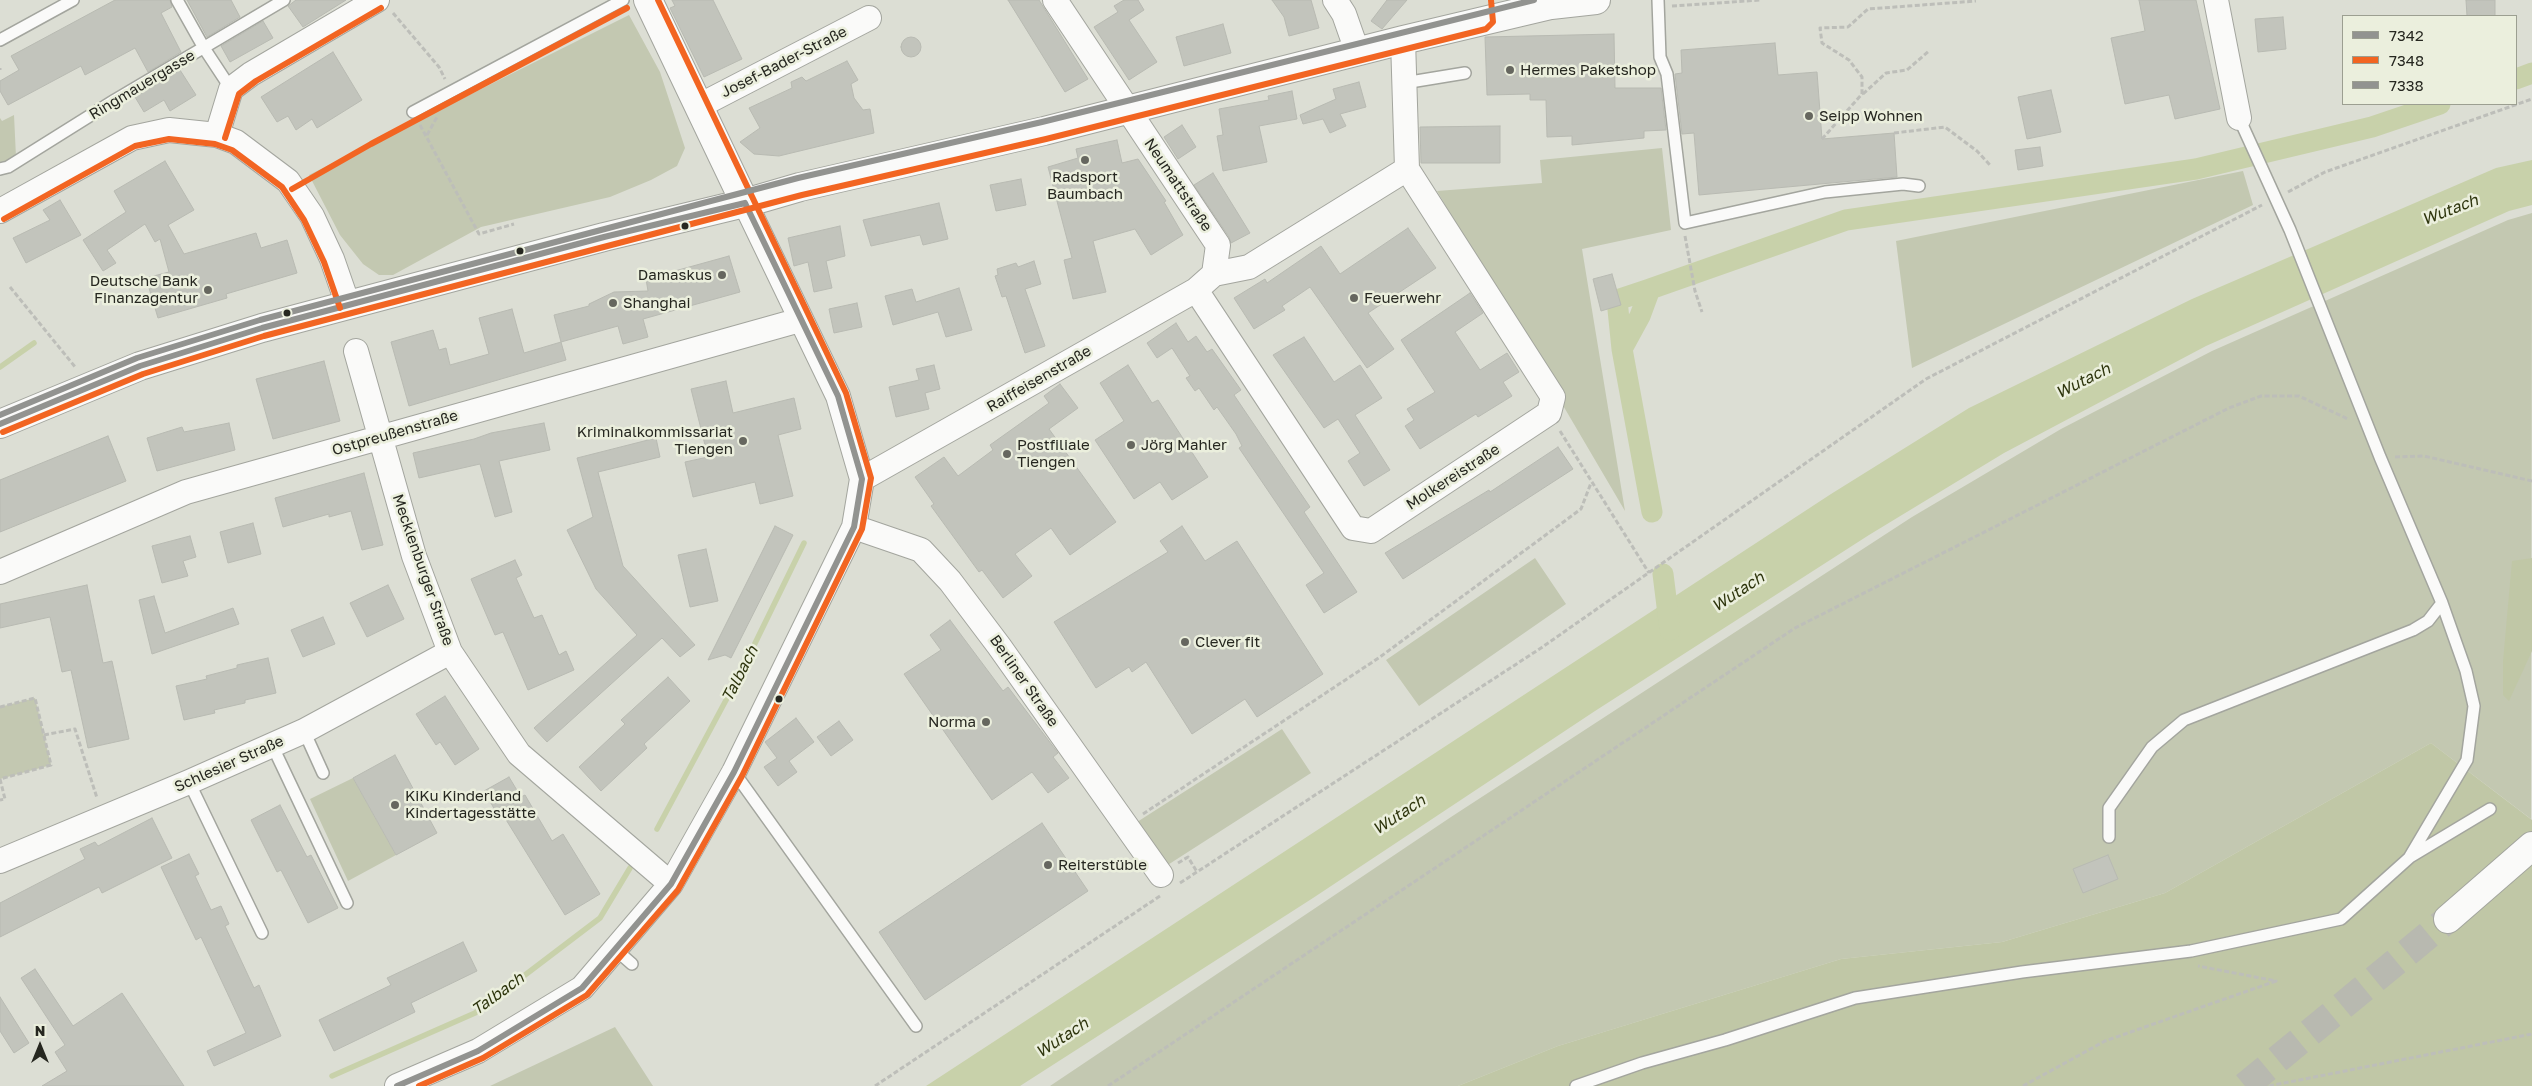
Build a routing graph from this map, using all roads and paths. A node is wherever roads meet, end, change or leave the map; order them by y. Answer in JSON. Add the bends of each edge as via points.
{"nodes":[{"id":1,"x":73,"y":0,"type":"edge"},
{"id":2,"x":177,"y":0,"type":"edge"},
{"id":3,"x":284,"y":0,"type":"edge"},
{"id":4,"x":623,"y":0,"type":"edge"},
{"id":5,"x":648,"y":0,"type":"edge"},
{"id":6,"x":1055,"y":0,"type":"edge"},
{"id":7,"x":1335,"y":0,"type":"edge"},
{"id":8,"x":1596,"y":0,"type":"edge"},
{"id":9,"x":1761,"y":0,"type":"edge"},
{"id":10,"x":2216,"y":0,"type":"edge"},
{"id":11,"x":1976,"y":1,"type":"dead end"},
{"id":12,"x":382,"y":3,"type":"edge"},
{"id":13,"x":1657,"y":4,"type":"edge"},
{"id":14,"x":1483,"y":10,"type":"edge"},
{"id":15,"x":869,"y":18,"type":"dead end"},
{"id":16,"x":0,"y":40,"type":"edge"},
{"id":17,"x":1403,"y":40,"type":"junction"},
{"id":18,"x":204,"y":48,"type":"junction"},
{"id":19,"x":1357,"y":51,"type":"junction"},
{"id":20,"x":1928,"y":51,"type":"dead end"},
{"id":21,"x":1465,"y":73,"type":"dead end"},
{"id":22,"x":1404,"y":83,"type":"junction"},
{"id":23,"x":231,"y":89,"type":"junction"},
{"id":24,"x":452,"y":92,"type":"junction"},
{"id":25,"x":1862,"y":94,"type":"junction"},
{"id":26,"x":2532,"y":99,"type":"edge"},
{"id":27,"x":2517,"y":104,"type":"edge"},
{"id":28,"x":2515,"y":105,"type":"edge"},
{"id":29,"x":699,"y":106,"type":"junction"},
{"id":30,"x":1126,"y":110,"type":"junction"},
{"id":31,"x":413,"y":112,"type":"dead end"},
{"id":32,"x":2239,"y":118,"type":"joint"},
{"id":33,"x":1894,"y":133,"type":"dead end"},
{"id":34,"x":217,"y":135,"type":"junction"},
{"id":35,"x":426,"y":136,"type":"dead end"},
{"id":36,"x":1822,"y":139,"type":"dead end"},
{"id":37,"x":1990,"y":165,"type":"dead end"},
{"id":38,"x":0,"y":169,"type":"edge"},
{"id":39,"x":1406,"y":169,"type":"junction"},
{"id":40,"x":1919,"y":186,"type":"dead end"},
{"id":41,"x":2275,"y":199,"type":"junction"},
{"id":42,"x":745,"y":203,"type":"junction"},
{"id":43,"x":0,"y":211,"type":"edge"},
{"id":44,"x":514,"y":224,"type":"dead end"},
{"id":45,"x":1685,"y":244,"type":"dead end"},
{"id":46,"x":1214,"y":274,"type":"junction"},
{"id":47,"x":10,"y":287,"type":"dead end"},
{"id":48,"x":1196,"y":290,"type":"junction"},
{"id":49,"x":348,"y":305,"type":"junction"},
{"id":50,"x":1702,"y":312,"type":"dead end"},
{"id":51,"x":800,"y":320,"type":"junction"},
{"id":52,"x":356,"y":351,"type":"dead end"},
{"id":53,"x":91,"y":386,"type":"junction"},
{"id":54,"x":1549,"y":413,"type":"junction"},
{"id":55,"x":0,"y":424,"type":"edge"},
{"id":56,"x":2369,"y":429,"type":"junction"},
{"id":57,"x":380,"y":437,"type":"junction"},
{"id":58,"x":2380,"y":457,"type":"junction"},
{"id":59,"x":862,"y":479,"type":"junction"},
{"id":60,"x":2532,"y":481,"type":"edge"},
{"id":61,"x":1591,"y":483,"type":"junction"},
{"id":62,"x":854,"y":527,"type":"junction"},
{"id":63,"x":0,"y":572,"type":"edge"},
{"id":64,"x":1649,"y":573,"type":"junction"},
{"id":65,"x":2442,"y":603,"type":"junction"},
{"id":66,"x":450,"y":652,"type":"junction"},
{"id":67,"x":0,"y":707,"type":"edge"},
{"id":68,"x":304,"y":730,"type":"junction"},
{"id":69,"x":44,"y":735,"type":"junction"},
{"id":70,"x":272,"y":745,"type":"junction"},
{"id":71,"x":734,"y":772,"type":"junction"},
{"id":72,"x":323,"y":774,"type":"dead end"},
{"id":73,"x":0,"y":779,"type":"edge"},
{"id":74,"x":189,"y":782,"type":"junction"},
{"id":75,"x":0,"y":800,"type":"edge"},
{"id":76,"x":2490,"y":808,"type":"dead end"},
{"id":77,"x":103,"y":817,"type":"junction"},
{"id":78,"x":1126,"y":825,"type":"junction"},
{"id":79,"x":2109,"y":837,"type":"dead end"},
{"id":80,"x":2532,"y":846,"type":"edge"},
{"id":81,"x":2409,"y":858,"type":"junction"},
{"id":82,"x":0,"y":861,"type":"edge"},
{"id":83,"x":671,"y":884,"type":"junction"},
{"id":84,"x":1166,"y":885,"type":"junction"},
{"id":85,"x":347,"y":903,"type":"dead end"},
{"id":86,"x":2448,"y":919,"type":"tunnel mouth"},
{"id":87,"x":262,"y":933,"type":"dead end"},
{"id":88,"x":2194,"y":965,"type":"dead end"},
{"id":89,"x":916,"y":1026,"type":"dead end"},
{"id":90,"x":2532,"y":1034,"type":"edge"},
{"id":91,"x":397,"y":1086,"type":"edge"},
{"id":92,"x":875,"y":1086,"type":"edge"},
{"id":93,"x":1108,"y":1086,"type":"edge"},
{"id":94,"x":1576,"y":1086,"type":"edge"},
{"id":95,"x":2023,"y":1086,"type":"edge"},
{"id":96,"x":2270,"y":1086,"type":"edge"}],
"edges":[{"from":1,"to":16,"type":"lane"},
{"from":2,"to":18,"type":"lane"},
{"from":3,"to":18,"type":"lane","name":"Ringmauergasse"},
{"from":4,"to":24,"type":"lane"},
{"from":5,"to":29,"type":"main road"},
{"from":6,"to":30,"type":"street","name":"Neumattstraße"},
{"from":7,"to":19,"type":"street","via":[[1344,14]]},
{"from":8,"to":14,"type":"main road"},
{"from":9,"to":13,"type":"path"},
{"from":10,"to":32,"type":"street"},
{"from":11,"to":25,"type":"path","via":[[1868,9],[1848,27],[1820,28],[1822,43],[1849,60],[1862,77]]},
{"from":12,"to":23,"type":"street","via":[[251,74]]},
{"from":12,"to":24,"type":"path","via":[[439,67]]},
{"from":13,"to":40,"type":"lane","via":[[1660,57],[1667,74],[1685,223],[1825,192],[1903,184]]},
{"from":14,"to":17,"type":"main road"},
{"from":15,"to":29,"type":"street","name":"Josef-Bader-Straße"},
{"from":17,"to":19,"type":"main road"},
{"from":17,"to":22,"type":"street"},
{"from":18,"to":23,"type":"lane"},
{"from":18,"to":38,"type":"lane","name":"Ringmauergasse"},
{"from":19,"to":30,"type":"main road"},
{"from":20,"to":25,"type":"path","via":[[1907,70],[1886,73]]},
{"from":21,"to":22,"type":"lane"},
{"from":22,"to":39,"type":"street"},
{"from":23,"to":34,"type":"street"},
{"from":24,"to":31,"type":"lane"},
{"from":25,"to":36,"type":"path"},
{"from":26,"to":27,"type":"path"},
{"from":28,"to":41,"type":"path","via":[[2325,172]]},
{"from":29,"to":42,"type":"main road"},
{"from":30,"to":42,"type":"main road","via":[[800,187]]},
{"from":30,"to":46,"type":"street","name":"Neumattstraße","via":[[1218,245]]},
{"from":32,"to":41,"type":"lane"},
{"from":33,"to":37,"type":"path","via":[[1945,127]]},
{"from":34,"to":43,"type":"street","via":[[170,130],[132,138]]},
{"from":34,"to":49,"type":"street","via":[[236,142],[288,181],[312,216]]},
{"from":35,"to":44,"type":"path","via":[[479,234]]},
{"from":39,"to":46,"type":"street","via":[[1249,267]]},
{"from":39,"to":54,"type":"street","via":[[1552,397]]},
{"from":41,"to":56,"type":"lane"},
{"from":41,"to":64,"type":"path","via":[[1926,379]]},
{"from":42,"to":49,"type":"main road"},
{"from":42,"to":51,"type":"street"},
{"from":45,"to":50,"type":"path"},
{"from":46,"to":48,"type":"street","name":"Raiffeisenstraße"},
{"from":47,"to":53,"type":"path"},
{"from":48,"to":54,"type":"street","name":"Molkereistraße","via":[[1353,528],[1371,531]]},
{"from":48,"to":59,"type":"street","name":"Raiffeisenstraße"},
{"from":49,"to":53,"type":"main road","via":[[140,366]]},
{"from":51,"to":57,"type":"street","name":"Ostpreußenstraße"},
{"from":51,"to":59,"type":"street","via":[[838,396]]},
{"from":52,"to":57,"type":"street","name":"Mecklenburger Straße"},
{"from":53,"to":55,"type":"main road"},
{"from":54,"to":61,"type":"path"},
{"from":56,"to":58,"type":"lane"},
{"from":56,"to":93,"type":"path","via":[[2299,396],[2261,396],[2229,408],[1795,628]]},
{"from":57,"to":63,"type":"street","name":"Ostpreußenstraße","via":[[186,492]]},
{"from":57,"to":66,"type":"street","name":"Mecklenburger Straße","via":[[414,556]]},
{"from":58,"to":60,"type":"path","via":[[2424,456]]},
{"from":58,"to":65,"type":"lane"},
{"from":59,"to":62,"type":"street"},
{"from":61,"to":64,"type":"path"},
{"from":61,"to":78,"type":"path","via":[[1581,509],[1388,652]]},
{"from":62,"to":71,"type":"street"},
{"from":62,"to":78,"type":"street","name":"Berliner Straße","via":[[921,550],[984,625]]},
{"from":64,"to":84,"type":"path","via":[[1533,653]]},
{"from":65,"to":79,"type":"lane","via":[[2428,621],[2413,630],[2184,720],[2152,747],[2109,808]]},
{"from":65,"to":81,"type":"lane","via":[[2466,671],[2474,706],[2467,760]]},
{"from":66,"to":68,"type":"street","name":"Schlesier Straße"},
{"from":66,"to":83,"type":"street","name":"Mecklenburger Straße","via":[[519,754]]},
{"from":67,"to":69,"type":"path","via":[[35,698]]},
{"from":68,"to":70,"type":"street","name":"Schlesier Straße"},
{"from":68,"to":72,"type":"lane"},
{"from":69,"to":73,"type":"path","via":[[51,765]]},
{"from":69,"to":77,"type":"path","via":[[75,729]]},
{"from":70,"to":74,"type":"street","name":"Schlesier Straße"},
{"from":70,"to":85,"type":"lane"},
{"from":71,"to":83,"type":"street"},
{"from":71,"to":89,"type":"lane"},
{"from":73,"to":75,"type":"path","via":[[5,799]]},
{"from":74,"to":77,"type":"street","name":"Schlesier Straße"},
{"from":74,"to":87,"type":"lane"},
{"from":76,"to":81,"type":"lane"},
{"from":77,"to":82,"type":"street","name":"Schlesier Straße"},
{"from":78,"to":84,"type":"street","name":"Berliner Straße"},
{"from":80,"to":86,"type":"main road"},
{"from":81,"to":94,"type":"lane","via":[[2341,919],[2190,951],[2022,972],[1855,998]]},
{"from":83,"to":91,"type":"street","via":[[624,957],[582,988],[478,1051]]},
{"from":84,"to":92,"type":"path"},
{"from":88,"to":95,"type":"path","via":[[2276,980],[2105,1040]]},
{"from":90,"to":96,"type":"path"}]}
